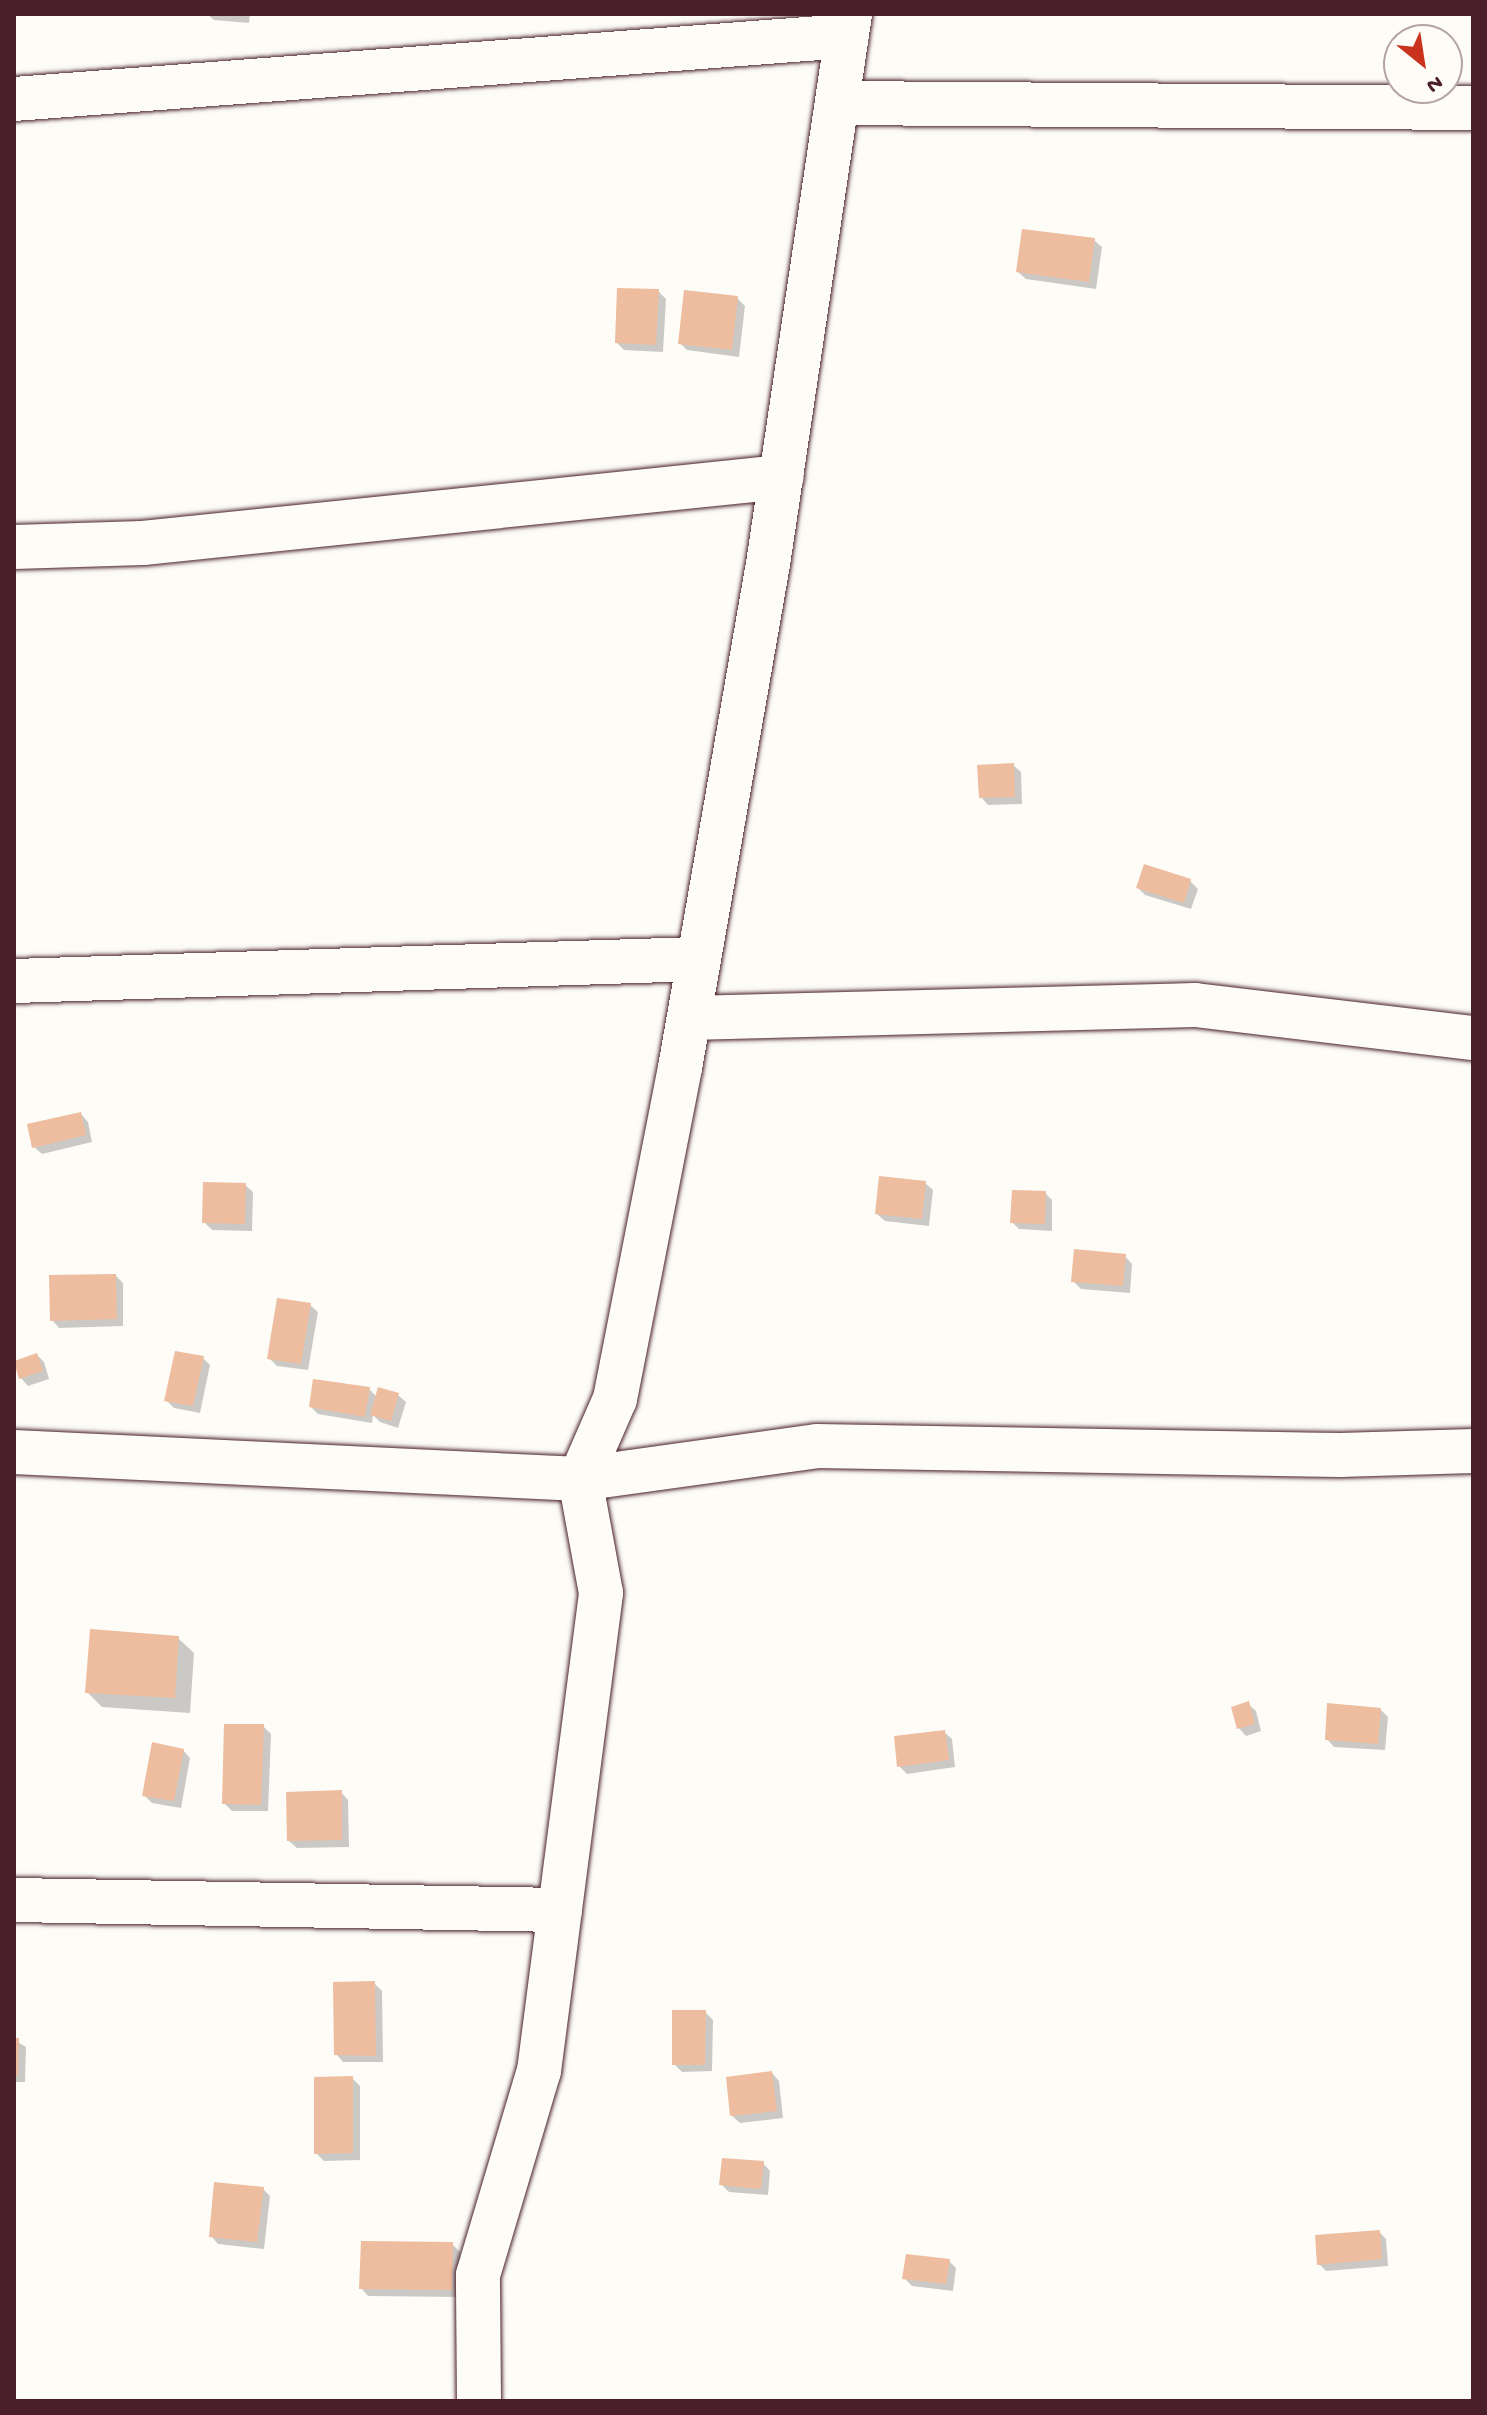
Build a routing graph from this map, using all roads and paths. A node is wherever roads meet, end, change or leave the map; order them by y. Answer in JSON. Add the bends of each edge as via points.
{"nodes":[{"id":1,"x":849,"y":25,"type":"edge"},
{"id":2,"x":14,"y":99,"type":"edge"},
{"id":3,"x":838,"y":103,"type":"junction"},
{"id":4,"x":1473,"y":108,"type":"edge"},
{"id":5,"x":782,"y":477,"type":"junction"},
{"id":6,"x":14,"y":547,"type":"edge"},
{"id":7,"x":699,"y":959,"type":"junction"},
{"id":8,"x":14,"y":981,"type":"edge"},
{"id":9,"x":689,"y":1018,"type":"junction"},
{"id":10,"x":1473,"y":1038,"type":"edge"},
{"id":11,"x":1473,"y":1451,"type":"edge"},
{"id":12,"x":14,"y":1452,"type":"edge"},
{"id":13,"x":580,"y":1479,"type":"junction"},
{"id":14,"x":14,"y":1900,"type":"edge"},
{"id":15,"x":560,"y":1910,"type":"junction"},
{"id":16,"x":479,"y":2401,"type":"edge"}],
"edges":[{"from":1,"to":2,"type":"street"},
{"from":1,"to":3,"type":"street"},
{"from":3,"to":4,"type":"street"},
{"from":3,"to":5,"type":"street"},
{"from":5,"to":6,"type":"street","via":[[143,543]]},
{"from":5,"to":7,"type":"street"},
{"from":7,"to":8,"type":"street"},
{"from":7,"to":9,"type":"street"},
{"from":9,"to":10,"type":"street","via":[[1195,1005]]},
{"from":9,"to":13,"type":"street","via":[[615,1399]]},
{"from":11,"to":13,"type":"street","via":[[1340,1455],[817,1446]]},
{"from":12,"to":13,"type":"street"},
{"from":13,"to":15,"type":"street","via":[[601,1593]]},
{"from":14,"to":15,"type":"street"},
{"from":15,"to":16,"type":"street","via":[[539,2071],[478,2275]]}]}
